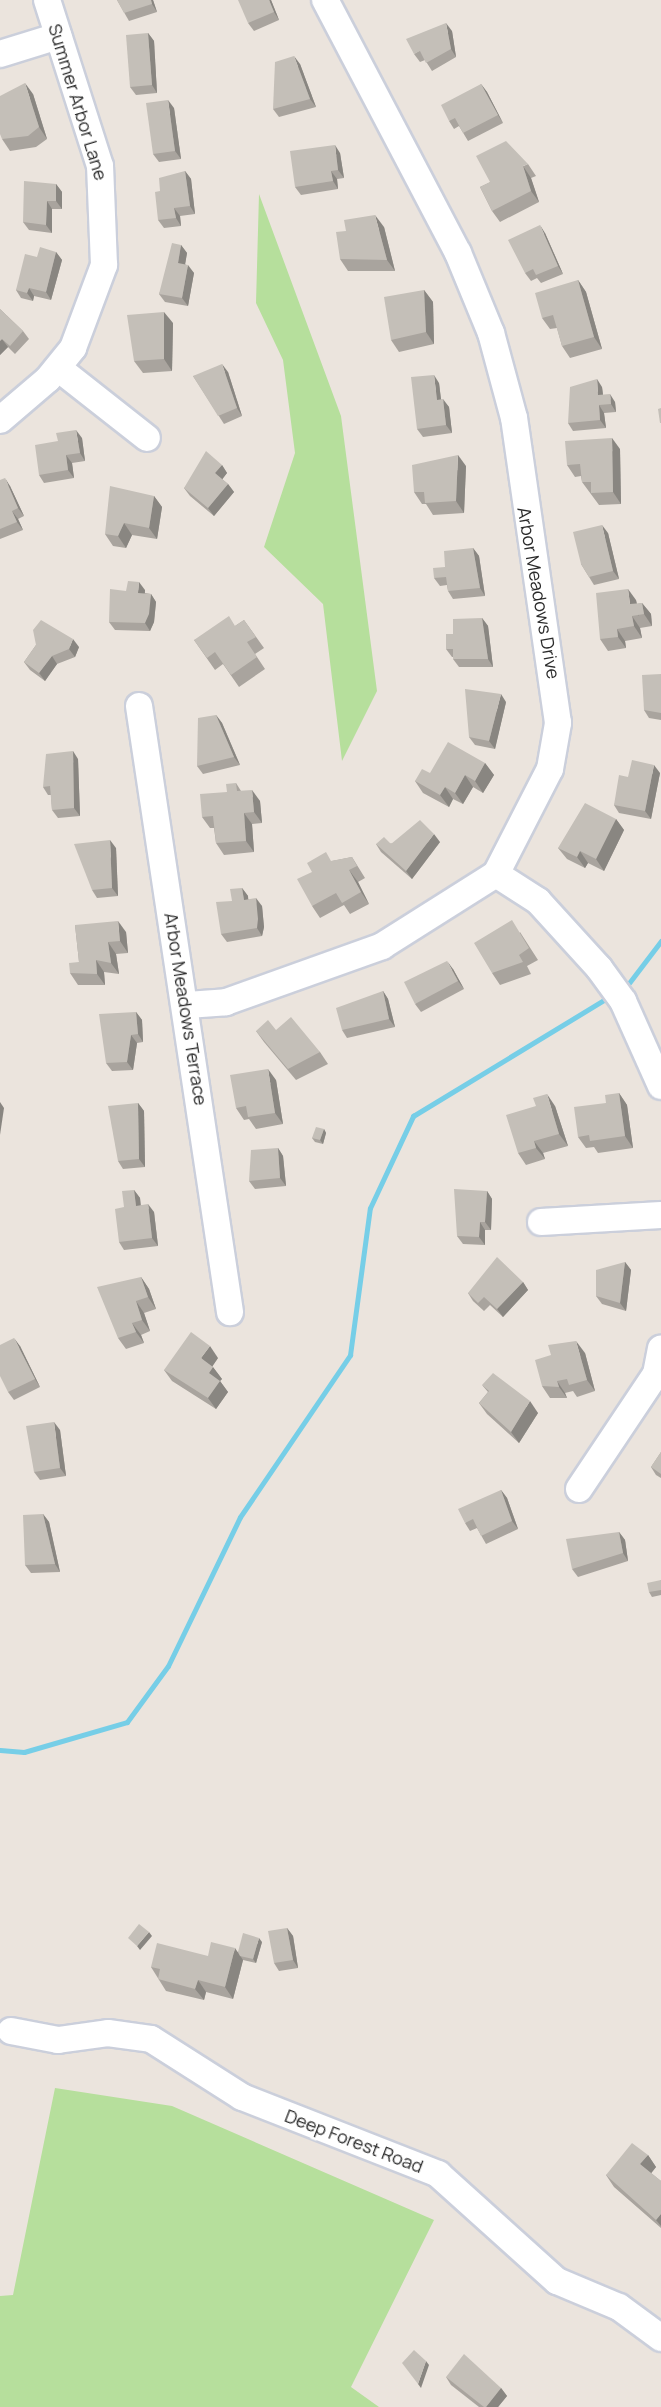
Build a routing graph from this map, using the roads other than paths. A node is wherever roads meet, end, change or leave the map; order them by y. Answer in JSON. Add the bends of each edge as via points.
{"nodes":[{"id":1,"x":47,"y":0,"type":"edge"},
{"id":2,"x":325,"y":0,"type":"edge"},
{"id":3,"x":58,"y":36,"type":"junction"},
{"id":4,"x":0,"y":54,"type":"edge"},
{"id":5,"x":58,"y":368,"type":"junction"},
{"id":6,"x":0,"y":420,"type":"edge"},
{"id":7,"x":147,"y":438,"type":"dead end"},
{"id":8,"x":139,"y":706,"type":"dead end"},
{"id":9,"x":496,"y":874,"type":"junction"},
{"id":10,"x":187,"y":1005,"type":"junction"},
{"id":11,"x":661,"y":1086,"type":"edge"},
{"id":12,"x":661,"y":1215,"type":"edge"},
{"id":13,"x":541,"y":1222,"type":"dead end"},
{"id":14,"x":230,"y":1312,"type":"dead end"},
{"id":15,"x":661,"y":1348,"type":"edge"},
{"id":16,"x":659,"y":1376,"type":"edge"},
{"id":17,"x":579,"y":1489,"type":"dead end"},
{"id":18,"x":11,"y":2031,"type":"dead end"},
{"id":19,"x":661,"y":2338,"type":"edge"}],
"edges":[{"from":1,"to":3,"type":"street","name":"Summer Arbor Lane"},
{"from":2,"to":9,"type":"street","name":"Arbor Meadows Drive","via":[[458,253],[492,332],[514,418],[558,723],[550,769]]},
{"from":3,"to":4,"type":"street"},
{"from":3,"to":5,"type":"street","name":"Summer Arbor Lane","via":[[100,166],[107,232],[97,296]]},
{"from":5,"to":6,"type":"street","name":"Summer Arbor Lane"},
{"from":5,"to":7,"type":"street"},
{"from":8,"to":10,"type":"street","name":"Arbor Meadows Terrace"},
{"from":9,"to":10,"type":"street","via":[[382,946],[226,1002]]},
{"from":9,"to":11,"type":"street","via":[[538,901],[599,968],[623,1000]]},
{"from":10,"to":14,"type":"street","name":"Arbor Meadows Terrace"},
{"from":12,"to":13,"type":"street"},
{"from":15,"to":16,"type":"street"},
{"from":16,"to":17,"type":"street"},
{"from":18,"to":19,"type":"street","name":"Deep Forest Road","via":[[58,2040],[108,2033],[151,2039],[242,2097],[438,2174],[557,2281],[619,2308]]}]}
